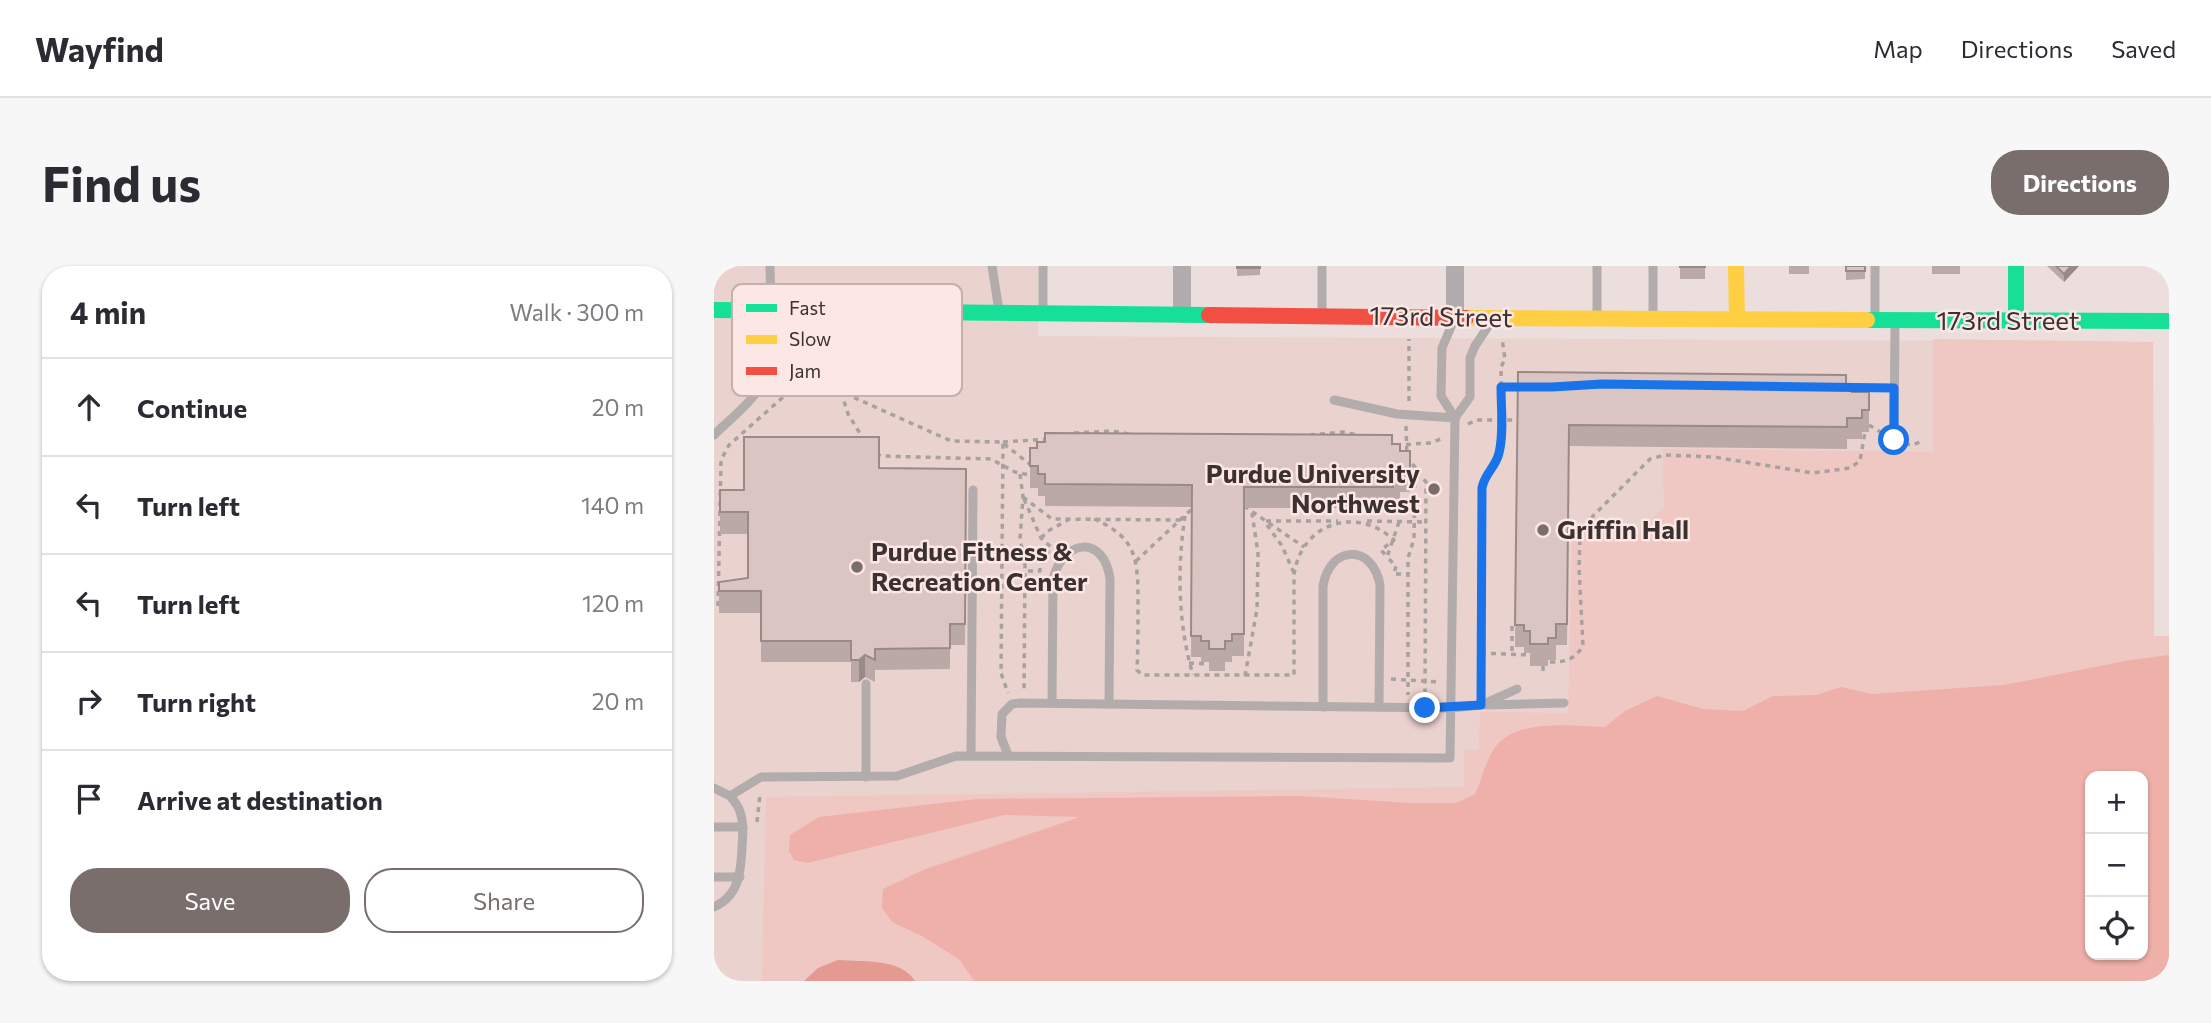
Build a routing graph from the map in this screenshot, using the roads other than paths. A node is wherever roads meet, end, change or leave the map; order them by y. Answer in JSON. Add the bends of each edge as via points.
{"nodes":[{"id":1,"x":770,"y":266,"type":"edge"},
{"id":2,"x":992,"y":266,"type":"edge"},
{"id":3,"x":1043,"y":266,"type":"edge"},
{"id":4,"x":1182,"y":266,"type":"edge"},
{"id":5,"x":1322,"y":266,"type":"edge"},
{"id":6,"x":1455,"y":266,"type":"edge"},
{"id":7,"x":1597,"y":266,"type":"edge"},
{"id":8,"x":1653,"y":266,"type":"edge"},
{"id":9,"x":1736,"y":266,"type":"edge"},
{"id":10,"x":1875,"y":266,"type":"edge"},
{"id":11,"x":2016,"y":266,"type":"edge"},
{"id":12,"x":770,"y":284,"type":"edge"},
{"id":13,"x":714,"y":310,"type":"edge"},
{"id":14,"x":732,"y":310,"type":"edge"},
{"id":15,"x":962,"y":313,"type":"edge"},
{"id":16,"x":999,"y":313,"type":"junction"},
{"id":17,"x":1043,"y":313,"type":"junction"},
{"id":18,"x":1182,"y":314,"type":"junction"},
{"id":19,"x":1322,"y":316,"type":"junction"},
{"id":20,"x":1455,"y":318,"type":"junction"},
{"id":21,"x":1497,"y":318,"type":"junction"},
{"id":22,"x":1597,"y":318,"type":"junction"},
{"id":23,"x":1653,"y":319,"type":"junction"},
{"id":24,"x":1737,"y":319,"type":"junction"},
{"id":25,"x":1875,"y":320,"type":"junction"},
{"id":26,"x":1895,"y":320,"type":"junction"},
{"id":27,"x":2016,"y":321,"type":"junction"},
{"id":28,"x":2169,"y":321,"type":"edge"},
{"id":29,"x":754,"y":396,"type":"edge"},
{"id":30,"x":1334,"y":400,"type":"dead end"},
{"id":31,"x":1455,"y":418,"type":"junction"},
{"id":32,"x":718,"y":427,"type":"edge"},
{"id":33,"x":714,"y":435,"type":"edge"},
{"id":34,"x":1894,"y":446,"type":"dead end"},
{"id":35,"x":974,"y":490,"type":"dead end"},
{"id":36,"x":866,"y":684,"type":"dead end"},
{"id":37,"x":1517,"y":689,"type":"dead end"},
{"id":38,"x":1052,"y":703,"type":"junction"},
{"id":39,"x":1564,"y":703,"type":"dead end"},
{"id":40,"x":1109,"y":704,"type":"junction"},
{"id":41,"x":1481,"y":705,"type":"junction"},
{"id":42,"x":1323,"y":707,"type":"junction"},
{"id":43,"x":1379,"y":707,"type":"junction"},
{"id":44,"x":1451,"y":708,"type":"junction"},
{"id":45,"x":971,"y":755,"type":"junction"},
{"id":46,"x":1007,"y":755,"type":"junction"},
{"id":47,"x":866,"y":777,"type":"junction"},
{"id":48,"x":714,"y":789,"type":"edge"},
{"id":49,"x":730,"y":796,"type":"junction"},
{"id":50,"x":714,"y":827,"type":"edge"},
{"id":51,"x":743,"y":827,"type":"junction"},
{"id":52,"x":714,"y":877,"type":"edge"},
{"id":53,"x":740,"y":877,"type":"junction"},
{"id":54,"x":714,"y":907,"type":"edge"}],
"edges":[{"from":1,"to":12,"type":"lane"},
{"from":2,"to":16,"type":"lane"},
{"from":3,"to":17,"type":"lane"},
{"from":4,"to":18,"type":"street"},
{"from":5,"to":19,"type":"lane"},
{"from":6,"to":20,"type":"street"},
{"from":7,"to":22,"type":"lane"},
{"from":8,"to":23,"type":"lane"},
{"from":9,"to":24,"type":"street"},
{"from":10,"to":25,"type":"lane"},
{"from":11,"to":27,"type":"street"},
{"from":13,"to":14,"type":"street","name":"173rd Street"},
{"from":15,"to":16,"type":"street","name":"173rd Street"},
{"from":16,"to":17,"type":"street","name":"173rd Street"},
{"from":17,"to":18,"type":"street","name":"173rd Street"},
{"from":18,"to":19,"type":"street","name":"173rd Street"},
{"from":19,"to":20,"type":"street","name":"173rd Street"},
{"from":20,"to":21,"type":"street","name":"173rd Street"},
{"from":20,"to":31,"type":"lane","via":[[1442,348],[1441,396]]},
{"from":21,"to":22,"type":"street","name":"173rd Street"},
{"from":21,"to":31,"type":"lane","via":[[1475,346],[1470,358],[1470,397]]},
{"from":22,"to":23,"type":"street","name":"173rd Street"},
{"from":23,"to":24,"type":"street","name":"173rd Street"},
{"from":24,"to":25,"type":"street","name":"173rd Street"},
{"from":25,"to":26,"type":"street","name":"173rd Street"},
{"from":26,"to":27,"type":"street","name":"173rd Street"},
{"from":26,"to":34,"type":"lane"},
{"from":27,"to":28,"type":"street","name":"173rd Street"},
{"from":29,"to":32,"type":"lane"},
{"from":30,"to":31,"type":"lane"},
{"from":31,"to":44,"type":"lane"},
{"from":32,"to":33,"type":"lane"},
{"from":35,"to":45,"type":"lane"},
{"from":36,"to":47,"type":"lane"},
{"from":37,"to":41,"type":"lane"},
{"from":38,"to":40,"type":"lane"},
{"from":38,"to":40,"type":"lane","via":[[1053,579],[1064,555],[1083,548],[1095,550],[1108,564]]},
{"from":38,"to":46,"type":"lane","via":[[1012,704],[1002,714],[1001,737]]},
{"from":39,"to":41,"type":"lane"},
{"from":40,"to":42,"type":"lane"},
{"from":41,"to":44,"type":"lane"},
{"from":42,"to":43,"type":"lane"},
{"from":42,"to":43,"type":"lane","via":[[1325,573],[1331,562],[1350,555],[1363,557],[1377,571],[1380,585]]},
{"from":43,"to":44,"type":"lane"},
{"from":44,"to":46,"type":"lane","via":[[1450,758]]},
{"from":45,"to":46,"type":"lane"},
{"from":45,"to":47,"type":"lane","via":[[897,776]]},
{"from":47,"to":49,"type":"lane","via":[[761,777]]},
{"from":48,"to":49,"type":"lane"},
{"from":49,"to":51,"type":"lane","via":[[739,808]]},
{"from":50,"to":51,"type":"lane"},
{"from":51,"to":53,"type":"lane"},
{"from":52,"to":53,"type":"lane"},
{"from":53,"to":54,"type":"lane","via":[[730,897]]}]}
